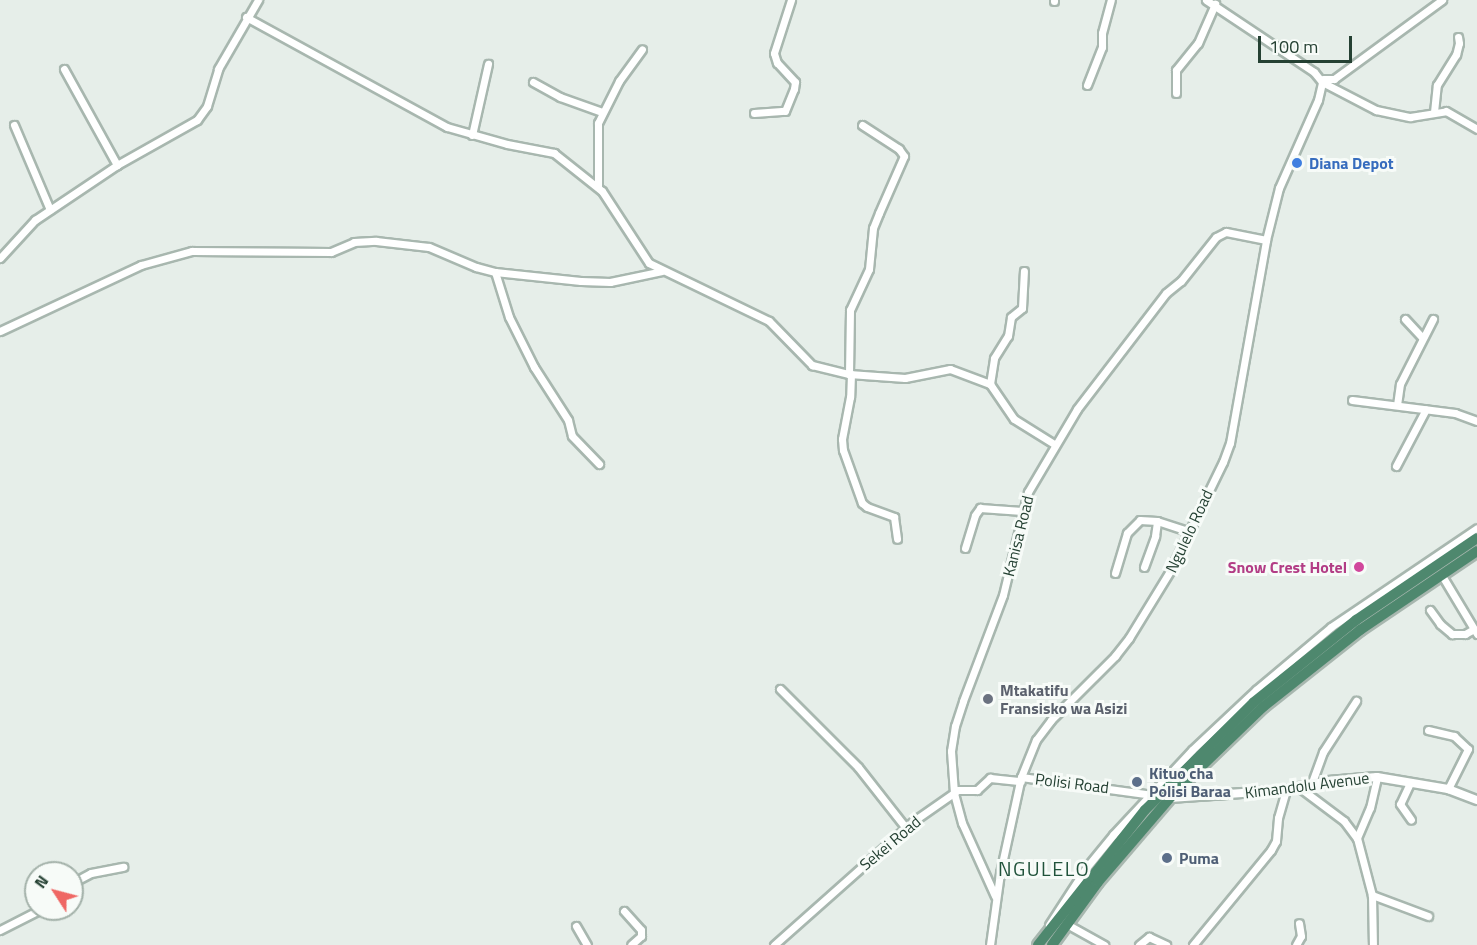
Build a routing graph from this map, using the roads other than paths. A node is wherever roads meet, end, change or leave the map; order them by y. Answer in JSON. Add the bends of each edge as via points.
{"nodes":[{"id":1,"x":258,"y":0,"type":"edge"},
{"id":2,"x":791,"y":0,"type":"edge"},
{"id":3,"x":1111,"y":0,"type":"edge"},
{"id":4,"x":1206,"y":0,"type":"edge"},
{"id":5,"x":1442,"y":0,"type":"edge"},
{"id":6,"x":1215,"y":4,"type":"junction"},
{"id":7,"x":246,"y":17,"type":"junction"},
{"id":8,"x":1458,"y":37,"type":"dead end"},
{"id":9,"x":642,"y":49,"type":"dead end"},
{"id":10,"x":488,"y":64,"type":"dead end"},
{"id":11,"x":64,"y":69,"type":"dead end"},
{"id":12,"x":1320,"y":79,"type":"junction"},
{"id":13,"x":533,"y":82,"type":"dead end"},
{"id":14,"x":1087,"y":85,"type":"dead end"},
{"id":15,"x":1176,"y":93,"type":"dead end"},
{"id":16,"x":602,"y":112,"type":"junction"},
{"id":17,"x":1434,"y":112,"type":"junction"},
{"id":18,"x":754,"y":113,"type":"dead end"},
{"id":19,"x":14,"y":125,"type":"dead end"},
{"id":20,"x":862,"y":125,"type":"dead end"},
{"id":21,"x":1477,"y":129,"type":"edge"},
{"id":22,"x":471,"y":135,"type":"junction"},
{"id":23,"x":117,"y":165,"type":"junction"},
{"id":24,"x":598,"y":187,"type":"junction"},
{"id":25,"x":50,"y":210,"type":"junction"},
{"id":26,"x":1266,"y":240,"type":"junction"},
{"id":27,"x":0,"y":258,"type":"edge"},
{"id":28,"x":662,"y":271,"type":"junction"},
{"id":29,"x":1024,"y":271,"type":"dead end"},
{"id":30,"x":495,"y":272,"type":"junction"},
{"id":31,"x":1405,"y":319,"type":"dead end"},
{"id":32,"x":1433,"y":319,"type":"dead end"},
{"id":33,"x":0,"y":331,"type":"edge"},
{"id":34,"x":1422,"y":337,"type":"junction"},
{"id":35,"x":850,"y":374,"type":"junction"},
{"id":36,"x":990,"y":384,"type":"junction"},
{"id":37,"x":1352,"y":400,"type":"dead end"},
{"id":38,"x":1396,"y":405,"type":"junction"},
{"id":39,"x":1426,"y":409,"type":"junction"},
{"id":40,"x":1477,"y":421,"type":"edge"},
{"id":41,"x":1054,"y":444,"type":"junction"},
{"id":42,"x":599,"y":464,"type":"dead end"},
{"id":43,"x":1396,"y":466,"type":"dead end"},
{"id":44,"x":1022,"y":511,"type":"junction"},
{"id":45,"x":1157,"y":521,"type":"junction"},
{"id":46,"x":1477,"y":528,"type":"edge"},
{"id":47,"x":1190,"y":532,"type":"junction"},
{"id":48,"x":1477,"y":538,"type":"edge"},
{"id":49,"x":897,"y":539,"type":"dead end"},
{"id":50,"x":965,"y":548,"type":"dead end"},
{"id":51,"x":1477,"y":551,"type":"edge"},
{"id":52,"x":1144,"y":567,"type":"dead end"},
{"id":53,"x":1115,"y":573,"type":"dead end"},
{"id":54,"x":1441,"y":574,"type":"junction"},
{"id":55,"x":1430,"y":610,"type":"dead end"},
{"id":56,"x":1475,"y":632,"type":"edge"},
{"id":57,"x":780,"y":690,"type":"dead end"},
{"id":58,"x":1356,"y":700,"type":"dead end"},
{"id":59,"x":1428,"y":730,"type":"dead end"},
{"id":60,"x":1377,"y":777,"type":"junction"},
{"id":61,"x":1021,"y":779,"type":"junction"},
{"id":62,"x":1410,"y":783,"type":"junction"},
{"id":63,"x":1311,"y":785,"type":"junction"},
{"id":64,"x":1300,"y":788,"type":"junction"},
{"id":65,"x":1448,"y":789,"type":"junction"},
{"id":66,"x":1286,"y":790,"type":"junction"},
{"id":67,"x":954,"y":793,"type":"junction"},
{"id":68,"x":1154,"y":795,"type":"junction"},
{"id":69,"x":1170,"y":798,"type":"junction"},
{"id":70,"x":1477,"y":800,"type":"edge"},
{"id":71,"x":1411,"y":820,"type":"dead end"},
{"id":72,"x":906,"y":828,"type":"junction"},
{"id":73,"x":1357,"y":838,"type":"junction"},
{"id":74,"x":123,"y":867,"type":"dead end"},
{"id":75,"x":84,"y":877,"type":"edge"},
{"id":76,"x":1372,"y":895,"type":"junction"},
{"id":77,"x":995,"y":896,"type":"junction"},
{"id":78,"x":624,"y":911,"type":"dead end"},
{"id":79,"x":1428,"y":916,"type":"dead end"},
{"id":80,"x":24,"y":918,"type":"edge"},
{"id":81,"x":1299,"y":923,"type":"dead end"},
{"id":82,"x":576,"y":926,"type":"dead end"},
{"id":83,"x":1072,"y":927,"type":"dead end"},
{"id":84,"x":0,"y":930,"type":"edge"},
{"id":85,"x":587,"y":945,"type":"edge"},
{"id":86,"x":631,"y":945,"type":"edge"},
{"id":87,"x":774,"y":945,"type":"edge"},
{"id":88,"x":990,"y":945,"type":"edge"},
{"id":89,"x":1037,"y":945,"type":"edge"},
{"id":90,"x":1052,"y":945,"type":"edge"},
{"id":91,"x":1104,"y":945,"type":"edge"},
{"id":92,"x":1139,"y":945,"type":"edge"},
{"id":93,"x":1166,"y":945,"type":"edge"},
{"id":94,"x":1193,"y":945,"type":"edge"},
{"id":95,"x":1296,"y":945,"type":"edge"},
{"id":96,"x":1373,"y":945,"type":"edge"}],
"edges":[{"from":1,"to":7,"type":"street"},
{"from":2,"to":18,"type":"street","via":[[774,53],[777,63],[795,82],[794,88],[785,111]]},
{"from":3,"to":14,"type":"street","via":[[1102,47]]},
{"from":4,"to":6,"type":"street"},
{"from":5,"to":12,"type":"street","via":[[1334,79]]},
{"from":6,"to":12,"type":"street"},
{"from":6,"to":15,"type":"street","via":[[1198,43],[1176,70]]},
{"from":7,"to":22,"type":"street","via":[[432,119]]},
{"from":7,"to":23,"type":"street","via":[[216,72],[203,114],[184,129]]},
{"from":8,"to":17,"type":"street","via":[[1456,55],[1437,86]]},
{"from":9,"to":16,"type":"street"},
{"from":10,"to":22,"type":"street"},
{"from":11,"to":23,"type":"street"},
{"from":12,"to":17,"type":"street","via":[[1386,114],[1410,117]]},
{"from":12,"to":26,"type":"street","name":"Ngulelo Road","via":[[1318,100],[1279,188]]},
{"from":13,"to":16,"type":"street"},
{"from":16,"to":24,"type":"street","via":[[597,132]]},
{"from":17,"to":21,"type":"street","via":[[1451,112]]},
{"from":19,"to":25,"type":"street"},
{"from":20,"to":35,"type":"street","via":[[904,156],[873,228],[869,269],[850,310]]},
{"from":22,"to":24,"type":"street","via":[[551,152]]},
{"from":23,"to":25,"type":"street"},
{"from":24,"to":28,"type":"street","via":[[643,257]]},
{"from":25,"to":27,"type":"street"},
{"from":26,"to":41,"type":"street","name":"Kanisa Road","via":[[1226,232],[1216,237],[1181,281],[1166,293]]},
{"from":26,"to":47,"type":"street","name":"Ngulelo Road","via":[[1230,443]]},
{"from":28,"to":30,"type":"street","via":[[610,282]]},
{"from":28,"to":35,"type":"street","via":[[691,281],[769,321],[812,364]]},
{"from":29,"to":36,"type":"street","via":[[1022,308],[1011,317],[1008,336],[994,358]]},
{"from":30,"to":33,"type":"street","via":[[408,243],[354,242],[331,252],[192,251],[141,265]]},
{"from":30,"to":42,"type":"street","via":[[509,317],[534,367],[567,420],[572,436]]},
{"from":31,"to":34,"type":"street"},
{"from":32,"to":34,"type":"street"},
{"from":34,"to":38,"type":"street","via":[[1400,384]]},
{"from":35,"to":36,"type":"street","via":[[909,378],[945,369]]},
{"from":35,"to":49,"type":"street","via":[[843,450],[862,502],[894,517]]},
{"from":36,"to":41,"type":"street","via":[[1014,419]]},
{"from":37,"to":38,"type":"street"},
{"from":38,"to":39,"type":"street"},
{"from":39,"to":40,"type":"street"},
{"from":39,"to":43,"type":"street"},
{"from":41,"to":44,"type":"street","name":"Kanisa Road"},
{"from":44,"to":50,"type":"street","via":[[980,508]]},
{"from":44,"to":67,"type":"street","name":"Kanisa Road","via":[[1003,595],[955,726],[951,751]]},
{"from":45,"to":47,"type":"street"},
{"from":45,"to":52,"type":"street"},
{"from":45,"to":53,"type":"street","via":[[1144,518],[1130,528]]},
{"from":46,"to":68,"type":"street","via":[[1298,653],[1192,750]]},
{"from":47,"to":61,"type":"street","name":"Ngulelo Road","via":[[1155,600],[1129,638],[1036,740]]},
{"from":48,"to":68,"type":"highway","via":[[1314,651]]},
{"from":51,"to":54,"type":"highway"},
{"from":54,"to":56,"type":"street"},
{"from":54,"to":69,"type":"highway","via":[[1315,663],[1263,707]]},
{"from":55,"to":56,"type":"street","via":[[1452,634]]},
{"from":57,"to":72,"type":"street","via":[[858,767]]},
{"from":58,"to":63,"type":"street","via":[[1323,752]]},
{"from":59,"to":65,"type":"street","via":[[1459,738],[1468,749]]},
{"from":60,"to":62,"type":"street","name":"Kimandolu Avenue"},
{"from":60,"to":63,"type":"street","name":"Kimandolu Avenue"},
{"from":60,"to":73,"type":"street","via":[[1370,808]]},
{"from":61,"to":67,"type":"street","name":"Sekei Road","via":[[990,778],[977,790],[961,789]]},
{"from":61,"to":68,"type":"street","name":"Polisi Road"},
{"from":61,"to":77,"type":"street","name":"Ngulelo Road"},
{"from":62,"to":65,"type":"street","name":"Kimandolu Avenue"},
{"from":62,"to":71,"type":"street","via":[[1400,804]]},
{"from":63,"to":64,"type":"street","name":"Kimandolu Avenue"},
{"from":64,"to":66,"type":"street","name":"Kimandolu Avenue"},
{"from":64,"to":73,"type":"street","via":[[1344,821]]},
{"from":65,"to":70,"type":"street","name":"Kimandolu Avenue"},
{"from":66,"to":69,"type":"street","name":"Kimandolu Avenue"},
{"from":66,"to":94,"type":"street","via":[[1271,850]]},
{"from":67,"to":72,"type":"street","name":"Sekei Road"},
{"from":67,"to":77,"type":"street","name":"Kanisa Road","via":[[962,823]]},
{"from":68,"to":89,"type":"highway"},
{"from":69,"to":90,"type":"highway","via":[[1098,882]]},
{"from":72,"to":87,"type":"street","name":"Sekei Road"},
{"from":73,"to":76,"type":"street"},
{"from":74,"to":75,"type":"street"},
{"from":76,"to":79,"type":"street"},
{"from":76,"to":96,"type":"street"},
{"from":77,"to":88,"type":"street","name":"Ngulelo Road"},
{"from":78,"to":86,"type":"street","via":[[642,933]]},
{"from":80,"to":84,"type":"street"},
{"from":81,"to":95,"type":"street","via":[[1301,936]]},
{"from":82,"to":85,"type":"street"},
{"from":83,"to":91,"type":"street"},
{"from":92,"to":93,"type":"street","via":[[1149,938]]}]}
